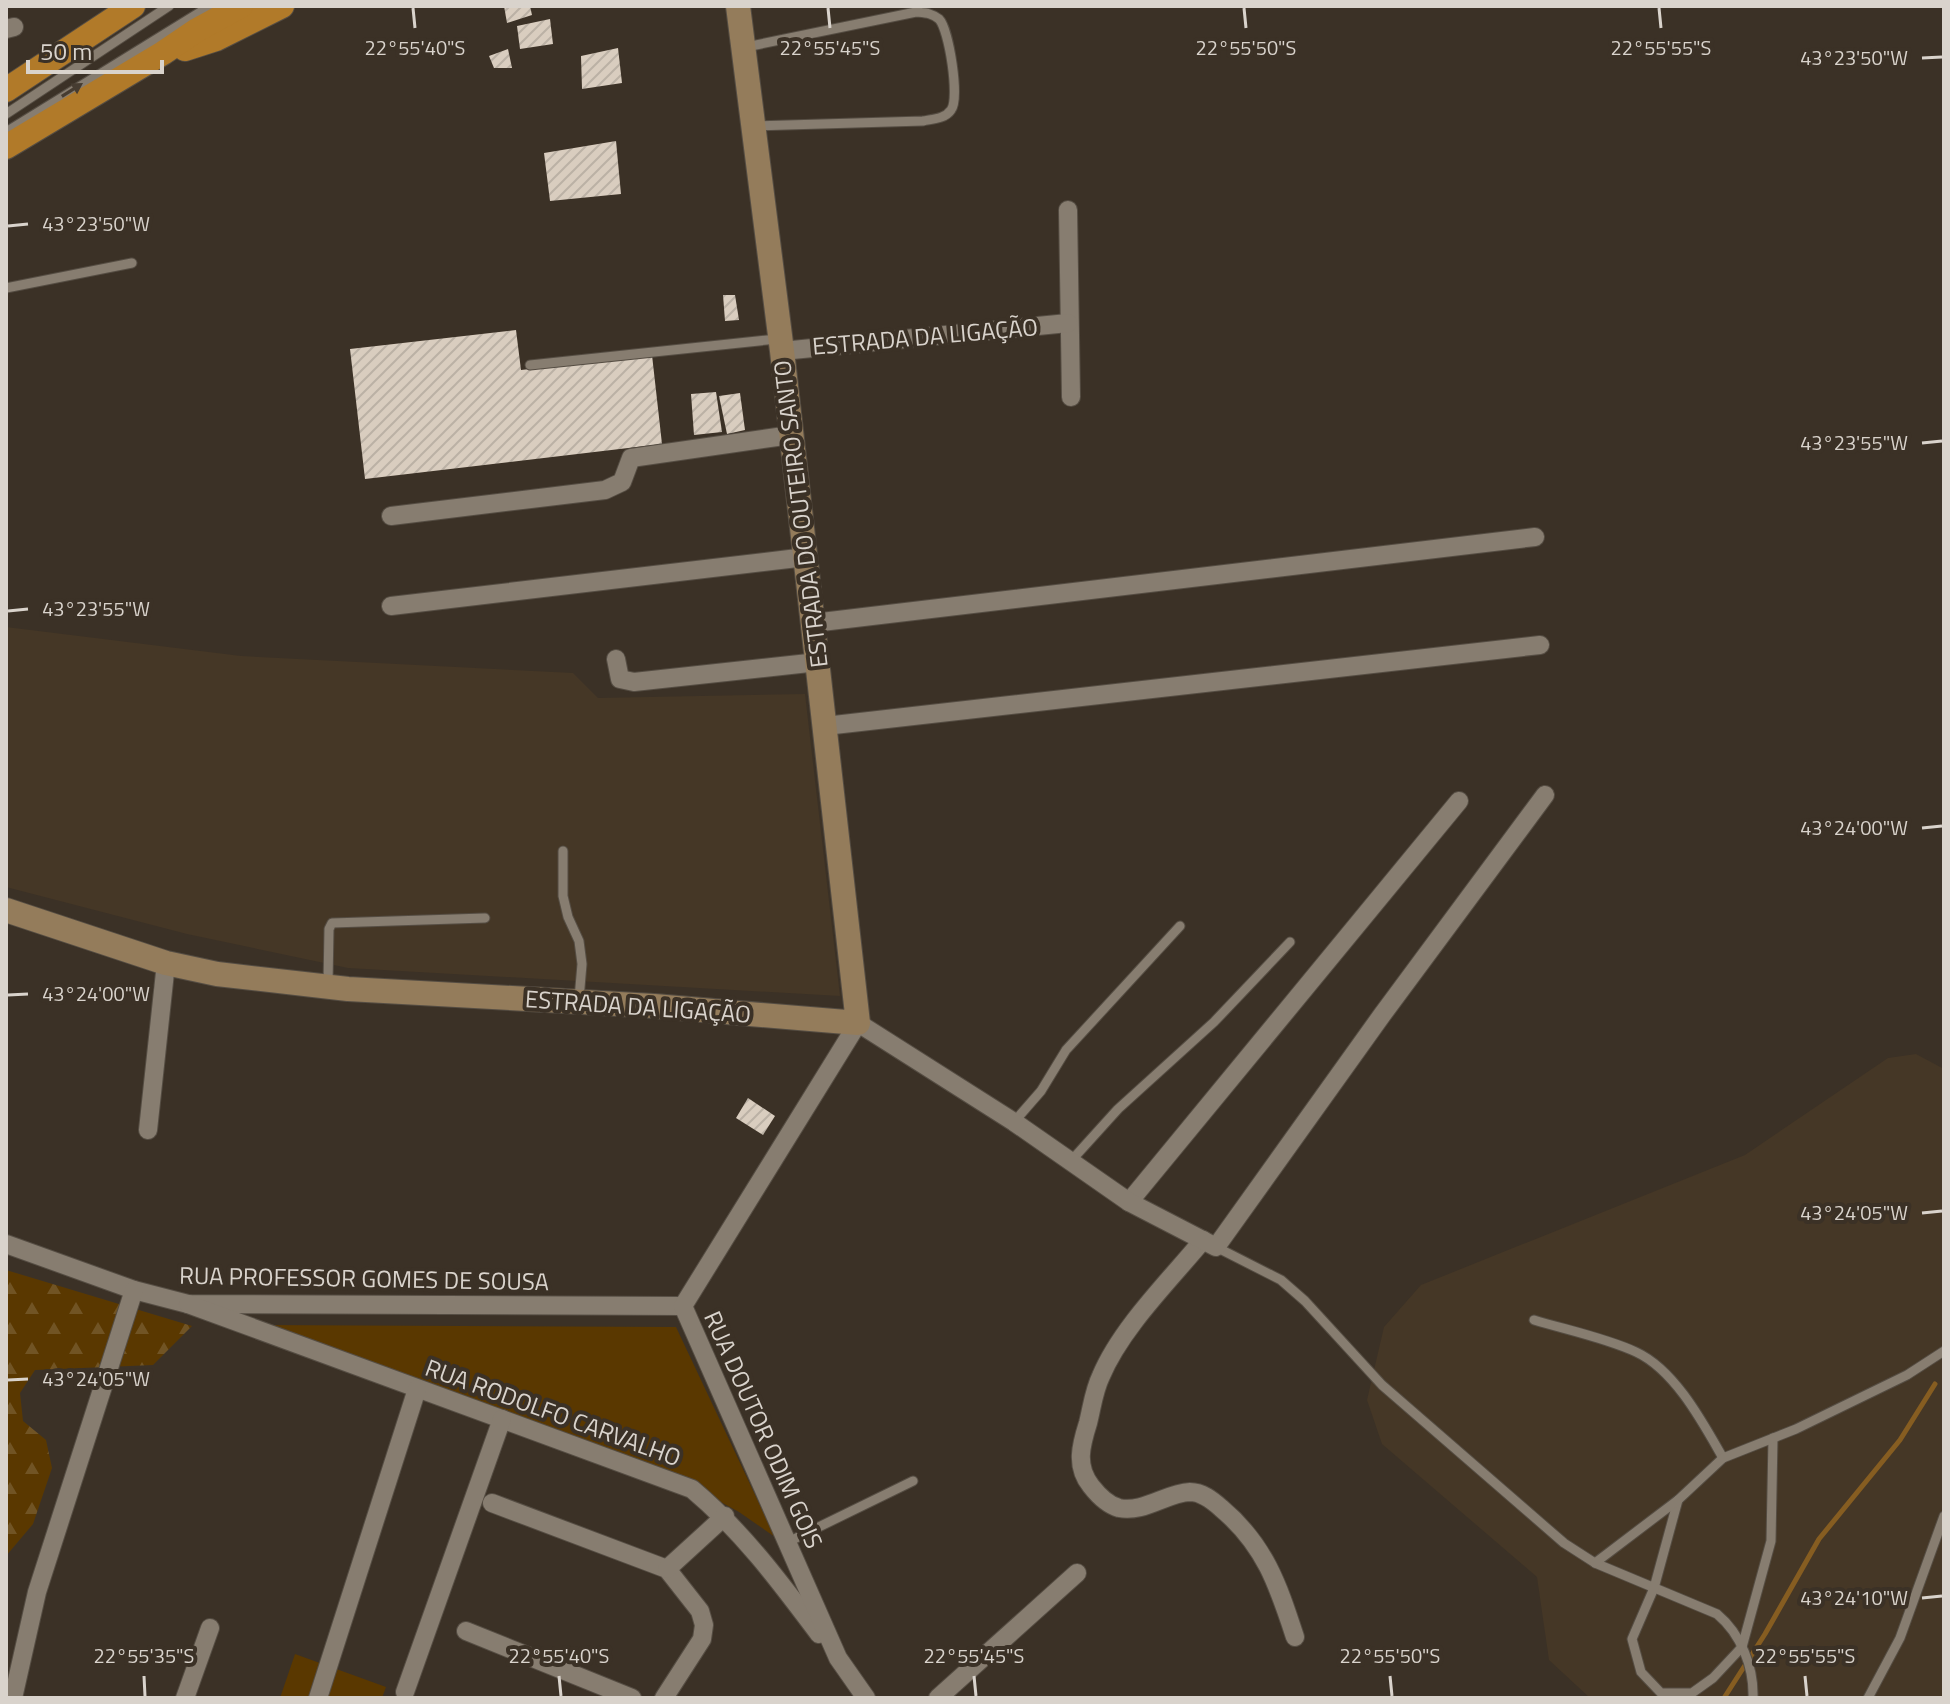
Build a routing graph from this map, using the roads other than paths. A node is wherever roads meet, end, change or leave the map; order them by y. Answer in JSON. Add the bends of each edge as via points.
{"nodes":[{"id":1,"x":133,"y":6,"type":"edge"},
{"id":2,"x":169,"y":6,"type":"edge"},
{"id":3,"x":210,"y":6,"type":"edge"},
{"id":4,"x":241,"y":6,"type":"edge"},
{"id":5,"x":282,"y":6,"type":"edge"},
{"id":6,"x":738,"y":6,"type":"edge"},
{"id":7,"x":743,"y":47,"type":"junction"},
{"id":8,"x":163,"y":53,"type":"junction"},
{"id":9,"x":6,"y":90,"type":"edge"},
{"id":10,"x":6,"y":114,"type":"edge"},
{"id":11,"x":753,"y":126,"type":"junction"},
{"id":12,"x":6,"y":132,"type":"edge"},
{"id":13,"x":6,"y":147,"type":"edge"},
{"id":14,"x":1068,"y":210,"type":"dead end"},
{"id":15,"x":132,"y":263,"type":"dead end"},
{"id":16,"x":6,"y":288,"type":"edge"},
{"id":17,"x":1068,"y":323,"type":"junction"},
{"id":18,"x":781,"y":345,"type":"junction"},
{"id":19,"x":530,"y":365,"type":"dead end"},
{"id":20,"x":1071,"y":397,"type":"dead end"},
{"id":21,"x":791,"y":435,"type":"junction"},
{"id":22,"x":391,"y":516,"type":"dead end"},
{"id":23,"x":1535,"y":537,"type":"dead end"},
{"id":24,"x":806,"y":557,"type":"junction"},
{"id":25,"x":391,"y":606,"type":"dead end"},
{"id":26,"x":813,"y":623,"type":"junction"},
{"id":27,"x":1540,"y":645,"type":"dead end"},
{"id":28,"x":616,"y":659,"type":"dead end"},
{"id":29,"x":818,"y":662,"type":"junction"},
{"id":30,"x":825,"y":726,"type":"junction"},
{"id":31,"x":1545,"y":795,"type":"dead end"},
{"id":32,"x":1459,"y":801,"type":"dead end"},
{"id":33,"x":563,"y":851,"type":"dead end"},
{"id":34,"x":6,"y":910,"type":"edge"},
{"id":35,"x":485,"y":918,"type":"dead end"},
{"id":36,"x":1180,"y":926,"type":"dead end"},
{"id":37,"x":1290,"y":942,"type":"dead end"},
{"id":38,"x":166,"y":963,"type":"junction"},
{"id":39,"x":328,"y":987,"type":"junction"},
{"id":40,"x":579,"y":1002,"type":"junction"},
{"id":41,"x":858,"y":1023,"type":"junction"},
{"id":42,"x":1014,"y":1122,"type":"junction"},
{"id":43,"x":148,"y":1130,"type":"dead end"},
{"id":44,"x":1070,"y":1162,"type":"junction"},
{"id":45,"x":1129,"y":1202,"type":"junction"},
{"id":46,"x":6,"y":1244,"type":"edge"},
{"id":47,"x":1210,"y":1244,"type":"junction"},
{"id":48,"x":134,"y":1290,"type":"junction"},
{"id":49,"x":188,"y":1304,"type":"junction"},
{"id":50,"x":683,"y":1306,"type":"junction"},
{"id":51,"x":1534,"y":1320,"type":"dead end"},
{"id":52,"x":1944,"y":1351,"type":"edge"},
{"id":53,"x":417,"y":1389,"type":"junction"},
{"id":54,"x":502,"y":1419,"type":"junction"},
{"id":55,"x":1773,"y":1438,"type":"junction"},
{"id":56,"x":1723,"y":1458,"type":"junction"},
{"id":57,"x":913,"y":1481,"type":"dead end"},
{"id":58,"x":1678,"y":1500,"type":"junction"},
{"id":59,"x":492,"y":1503,"type":"dead end"},
{"id":60,"x":725,"y":1516,"type":"junction"},
{"id":61,"x":1944,"y":1516,"type":"edge"},
{"id":62,"x":786,"y":1543,"type":"junction"},
{"id":63,"x":1595,"y":1563,"type":"junction"},
{"id":64,"x":667,"y":1569,"type":"junction"},
{"id":65,"x":1077,"y":1573,"type":"dead end"},
{"id":66,"x":1654,"y":1588,"type":"junction"},
{"id":67,"x":210,"y":1628,"type":"dead end"},
{"id":68,"x":466,"y":1631,"type":"dead end"},
{"id":69,"x":1295,"y":1637,"type":"dead end"},
{"id":70,"x":1744,"y":1650,"type":"junction"},
{"id":71,"x":838,"y":1658,"type":"junction"},
{"id":72,"x":405,"y":1692,"type":"dead end"},
{"id":73,"x":13,"y":1698,"type":"edge"},
{"id":74,"x":185,"y":1698,"type":"edge"},
{"id":75,"x":318,"y":1698,"type":"edge"},
{"id":76,"x":632,"y":1698,"type":"edge"},
{"id":77,"x":664,"y":1698,"type":"edge"},
{"id":78,"x":866,"y":1698,"type":"edge"},
{"id":79,"x":938,"y":1698,"type":"edge"},
{"id":80,"x":1753,"y":1698,"type":"edge"},
{"id":81,"x":1868,"y":1698,"type":"edge"}],
"edges":[{"from":1,"to":9,"type":"highway"},
{"from":2,"to":10,"type":"lane"},
{"from":12,"to":3,"type":"lane","one_way":true},
{"from":4,"to":8,"type":"highway"},
{"from":5,"to":8,"type":"highway","via":[[197,47]]},
{"from":6,"to":7,"type":"street","name":"ESTRADA DO OUTEIRO SANTO"},
{"from":7,"to":11,"type":"street","name":"ESTRADA DO OUTEIRO SANTO"},
{"from":7,"to":11,"type":"lane","via":[[930,13],[942,21],[956,98],[943,117],[923,121]]},
{"from":8,"to":13,"type":"highway"},
{"from":11,"to":18,"type":"street","name":"ESTRADA DO OUTEIRO SANTO"},
{"from":14,"to":17,"type":"street","name":"ESTRADA DA LIGAÇÃO"},
{"from":15,"to":16,"type":"lane"},
{"from":17,"to":18,"type":"street","name":"ESTRADA DA LIGAÇÃO"},
{"from":17,"to":20,"type":"street","name":"ESTRADA DA LIGAÇÃO"},
{"from":18,"to":19,"type":"lane"},
{"from":18,"to":21,"type":"street","name":"ESTRADA DO OUTEIRO SANTO"},
{"from":21,"to":22,"type":"street","via":[[631,458],[622,482],[605,490]]},
{"from":21,"to":24,"type":"street","name":"ESTRADA DO OUTEIRO SANTO"},
{"from":23,"to":26,"type":"street"},
{"from":24,"to":25,"type":"street"},
{"from":24,"to":26,"type":"street","name":"ESTRADA DO OUTEIRO SANTO"},
{"from":26,"to":29,"type":"street","name":"ESTRADA DO OUTEIRO SANTO"},
{"from":27,"to":30,"type":"street"},
{"from":28,"to":29,"type":"street","via":[[620,679],[634,682]]},
{"from":29,"to":30,"type":"street","name":"ESTRADA DO OUTEIRO SANTO"},
{"from":30,"to":41,"type":"street","name":"ESTRADA DO OUTEIRO SANTO"},
{"from":31,"to":47,"type":"street"},
{"from":32,"to":45,"type":"street"},
{"from":33,"to":40,"type":"lane","via":[[563,896],[582,964]]},
{"from":34,"to":38,"type":"street","name":"ESTRADA DA LIGAÇÃO"},
{"from":35,"to":39,"type":"lane","via":[[332,923]]},
{"from":36,"to":42,"type":"lane","via":[[1066,1050]]},
{"from":37,"to":44,"type":"lane"},
{"from":38,"to":39,"type":"street","name":"ESTRADA DA LIGAÇÃO"},
{"from":38,"to":43,"type":"street"},
{"from":39,"to":40,"type":"street","name":"ESTRADA DA LIGAÇÃO"},
{"from":40,"to":41,"type":"street","name":"ESTRADA DA LIGAÇÃO"},
{"from":41,"to":42,"type":"street","name":"ESTRADA DA LIGAÇÃO"},
{"from":41,"to":50,"type":"street","name":"RUA DOUTOR ODIM GOIS"},
{"from":42,"to":44,"type":"street","name":"ESTRADA DA LIGAÇÃO"},
{"from":44,"to":45,"type":"street","name":"ESTRADA DA LIGAÇÃO"},
{"from":45,"to":47,"type":"street","name":"ESTRADA DA LIGAÇÃO"},
{"from":46,"to":48,"type":"street","name":"RUA PROFESSOR GOMES DE SOUSA"},
{"from":47,"to":63,"type":"lane","via":[[1281,1280],[1382,1385],[1564,1543]]},
{"from":47,"to":69,"type":"street","via":[[1132,1324],[1101,1375],[1081,1465],[1099,1496],[1118,1508],[1137,1508],[1180,1493],[1198,1492],[1214,1502],[1258,1547],[1276,1579]]},
{"from":48,"to":49,"type":"street","name":"RUA PROFESSOR GOMES DE SOUSA"},
{"from":48,"to":73,"type":"street","via":[[37,1592]]},
{"from":49,"to":50,"type":"street","name":"RUA PROFESSOR GOMES DE SOUSA"},
{"from":49,"to":53,"type":"street","name":"RUA RODOLFO CARVALHO"},
{"from":50,"to":62,"type":"street","name":"RUA DOUTOR ODIM GOIS"},
{"from":51,"to":56,"type":"lane","via":[[1638,1353],[1663,1372],[1697,1413]]},
{"from":52,"to":55,"type":"lane","via":[[1907,1375]]},
{"from":53,"to":54,"type":"street","name":"RUA RODOLFO CARVALHO"},
{"from":53,"to":75,"type":"street"},
{"from":54,"to":60,"type":"street","name":"RUA RODOLFO CARVALHO","via":[[692,1489]]},
{"from":54,"to":72,"type":"street"},
{"from":55,"to":56,"type":"lane"},
{"from":55,"to":70,"type":"lane","via":[[1771,1541]]},
{"from":56,"to":58,"type":"lane"},
{"from":57,"to":62,"type":"lane"},
{"from":58,"to":63,"type":"lane"},
{"from":58,"to":66,"type":"lane"},
{"from":59,"to":64,"type":"street"},
{"from":60,"to":64,"type":"street"},
{"from":60,"to":71,"type":"street","name":"RUA RODOLFO CARVALHO"},
{"from":61,"to":81,"type":"lane","via":[[1900,1638]]},
{"from":62,"to":71,"type":"street","name":"RUA DOUTOR ODIM GOIS"},
{"from":63,"to":66,"type":"lane"},
{"from":64,"to":77,"type":"street","via":[[700,1611],[704,1625],[702,1639]]},
{"from":65,"to":79,"type":"street"},
{"from":66,"to":70,"type":"lane","via":[[1717,1614]]},
{"from":66,"to":70,"type":"lane","via":[[1632,1639],[1641,1672],[1661,1693],[1692,1693]]},
{"from":67,"to":74,"type":"street"},
{"from":68,"to":76,"type":"street"},
{"from":70,"to":80,"type":"lane","via":[[1754,1681]]},
{"from":71,"to":78,"type":"street","name":"RUA DOUTOR ODIM GOIS"}]}
